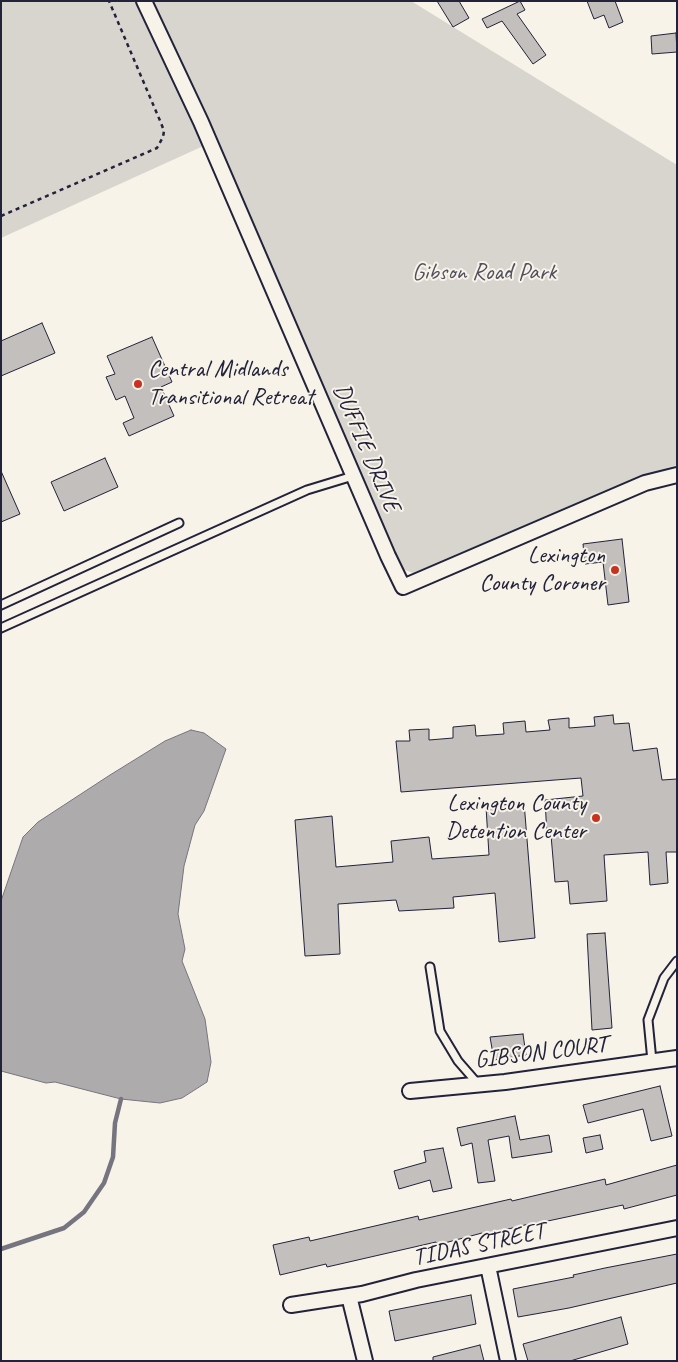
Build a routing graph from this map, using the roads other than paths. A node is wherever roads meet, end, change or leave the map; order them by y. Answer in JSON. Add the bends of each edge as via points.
{"nodes":[{"id":1,"x":144,"y":1,"type":"edge"},
{"id":2,"x":677,"y":475,"type":"edge"},
{"id":3,"x":353,"y":476,"type":"junction"},
{"id":4,"x":179,"y":524,"type":"dead end"},
{"id":5,"x":1,"y":605,"type":"edge"},
{"id":6,"x":1,"y":628,"type":"edge"},
{"id":7,"x":677,"y":961,"type":"edge"},
{"id":8,"x":430,"y":967,"type":"dead end"},
{"id":9,"x":677,"y":1058,"type":"edge"},
{"id":10,"x":652,"y":1061,"type":"junction"},
{"id":11,"x":478,"y":1084,"type":"junction"},
{"id":12,"x":410,"y":1091,"type":"dead end"},
{"id":13,"x":677,"y":1228,"type":"edge"},
{"id":14,"x":488,"y":1266,"type":"junction"},
{"id":15,"x":349,"y":1296,"type":"junction"},
{"id":16,"x":291,"y":1305,"type":"dead end"},
{"id":17,"x":365,"y":1361,"type":"edge"},
{"id":18,"x":508,"y":1361,"type":"edge"}],
"edges":[{"from":1,"to":3,"type":"street","name":"DUFFIE DRIVE","via":[[201,122]]},
{"from":2,"to":3,"type":"street","name":"DUFFIE DRIVE","via":[[645,483],[403,587]]},
{"from":3,"to":6,"type":"lane","via":[[307,490]]},
{"from":4,"to":5,"type":"lane"},
{"from":7,"to":10,"type":"lane","via":[[664,978],[648,1020]]},
{"from":8,"to":11,"type":"lane","via":[[440,1031],[458,1061]]},
{"from":9,"to":10,"type":"street","name":"GIBSON COURT"},
{"from":10,"to":11,"type":"street","name":"GIBSON COURT"},
{"from":11,"to":12,"type":"street","name":"GIBSON COURT"},
{"from":13,"to":14,"type":"street","name":"TIDAS STREET"},
{"from":14,"to":15,"type":"street","name":"TIDAS STREET"},
{"from":14,"to":18,"type":"street"},
{"from":15,"to":16,"type":"street","name":"TIDAS STREET"},
{"from":15,"to":17,"type":"street"}]}
